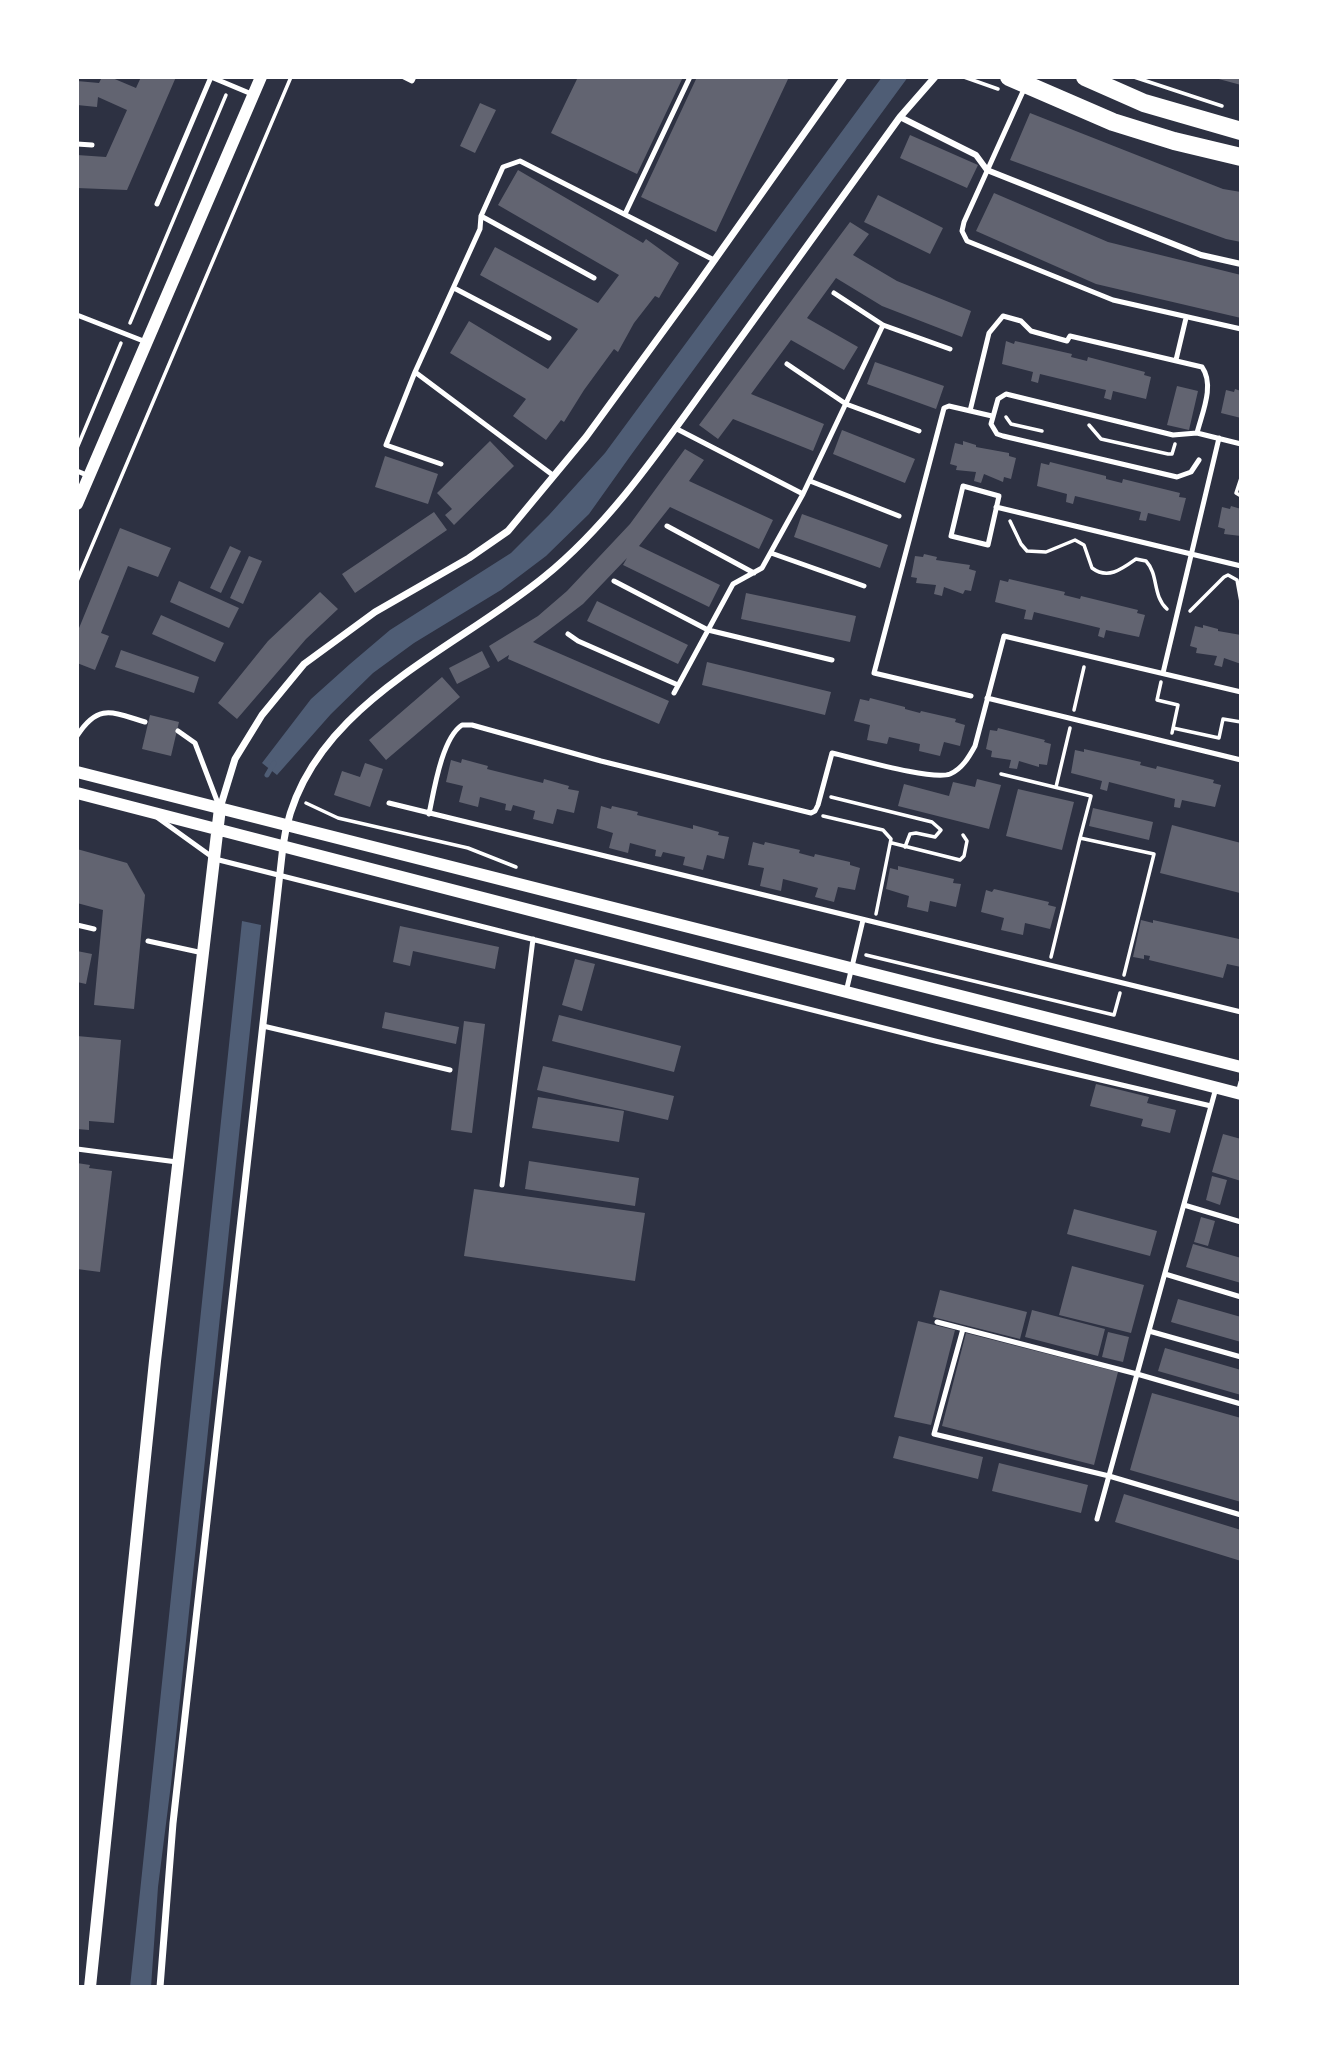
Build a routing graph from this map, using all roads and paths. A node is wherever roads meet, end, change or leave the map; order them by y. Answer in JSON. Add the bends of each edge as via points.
{"nodes":[{"id":1,"x":261,"y":77,"type":"edge"},
{"id":2,"x":291,"y":77,"type":"edge"},
{"id":3,"x":404,"y":77,"type":"edge"},
{"id":4,"x":414,"y":77,"type":"edge"},
{"id":5,"x":690,"y":77,"type":"edge"},
{"id":6,"x":844,"y":77,"type":"edge"},
{"id":7,"x":935,"y":77,"type":"edge"},
{"id":8,"x":1009,"y":77,"type":"edge"},
{"id":9,"x":1085,"y":77,"type":"edge"},
{"id":10,"x":1134,"y":77,"type":"edge"},
{"id":11,"x":1026,"y":84,"type":"junction"},
{"id":12,"x":230,"y":85,"type":"junction"},
{"id":13,"x":254,"y":95,"type":"junction"},
{"id":14,"x":1224,"y":106,"type":"dead end"},
{"id":15,"x":901,"y":117,"type":"junction"},
{"id":16,"x":1241,"y":131,"type":"edge"},
{"id":17,"x":77,"y":144,"type":"edge"},
{"id":18,"x":92,"y":145,"type":"dead end"},
{"id":19,"x":1241,"y":157,"type":"edge"},
{"id":20,"x":987,"y":170,"type":"junction"},
{"id":21,"x":156,"y":204,"type":"dead end"},
{"id":22,"x":625,"y":215,"type":"junction"},
{"id":23,"x":481,"y":216,"type":"junction"},
{"id":24,"x":714,"y":260,"type":"junction"},
{"id":25,"x":1241,"y":264,"type":"edge"},
{"id":26,"x":594,"y":278,"type":"dead end"},
{"id":27,"x":454,"y":288,"type":"junction"},
{"id":28,"x":834,"y":293,"type":"dead end"},
{"id":29,"x":77,"y":315,"type":"edge"},
{"id":30,"x":1186,"y":318,"type":"junction"},
{"id":31,"x":883,"y":325,"type":"junction"},
{"id":32,"x":1241,"y":329,"type":"edge"},
{"id":33,"x":125,"y":334,"type":"junction"},
{"id":34,"x":550,"y":338,"type":"dead end"},
{"id":35,"x":146,"y":342,"type":"junction"},
{"id":36,"x":950,"y":349,"type":"dead end"},
{"id":37,"x":1176,"y":360,"type":"junction"},
{"id":38,"x":787,"y":364,"type":"dead end"},
{"id":39,"x":415,"y":372,"type":"junction"},
{"id":40,"x":846,"y":404,"type":"junction"},
{"id":41,"x":1007,"y":410,"type":"dead end"},
{"id":42,"x":970,"y":411,"type":"junction"},
{"id":43,"x":992,"y":416,"type":"junction"},
{"id":44,"x":1084,"y":422,"type":"dead end"},
{"id":45,"x":675,"y":428,"type":"junction"},
{"id":46,"x":919,"y":431,"type":"dead end"},
{"id":47,"x":1042,"y":431,"type":"dead end"},
{"id":48,"x":1197,"y":433,"type":"junction"},
{"id":49,"x":1177,"y":435,"type":"junction"},
{"id":50,"x":1219,"y":438,"type":"junction"},
{"id":51,"x":1241,"y":444,"type":"edge"},
{"id":52,"x":77,"y":448,"type":"edge"},
{"id":53,"x":1199,"y":460,"type":"dead end"},
{"id":54,"x":441,"y":464,"type":"dead end"},
{"id":55,"x":83,"y":473,"type":"edge"},
{"id":56,"x":554,"y":476,"type":"junction"},
{"id":57,"x":1241,"y":478,"type":"edge"},
{"id":58,"x":810,"y":481,"type":"junction"},
{"id":59,"x":803,"y":494,"type":"junction"},
{"id":60,"x":1241,"y":496,"type":"edge"},
{"id":61,"x":77,"y":504,"type":"edge"},
{"id":62,"x":996,"y":507,"type":"junction"},
{"id":63,"x":899,"y":516,"type":"dead end"},
{"id":64,"x":1010,"y":521,"type":"dead end"},
{"id":65,"x":667,"y":526,"type":"dead end"},
{"id":66,"x":771,"y":553,"type":"junction"},
{"id":67,"x":1241,"y":566,"type":"edge"},
{"id":68,"x":754,"y":573,"type":"junction"},
{"id":69,"x":77,"y":581,"type":"edge"},
{"id":70,"x":614,"y":581,"type":"dead end"},
{"id":71,"x":864,"y":586,"type":"dead end"},
{"id":72,"x":1241,"y":601,"type":"edge"},
{"id":73,"x":1177,"y":613,"type":"junction"},
{"id":74,"x":708,"y":630,"type":"junction"},
{"id":75,"x":568,"y":634,"type":"dead end"},
{"id":76,"x":832,"y":660,"type":"dead end"},
{"id":77,"x":1163,"y":673,"type":"junction"},
{"id":78,"x":678,"y":685,"type":"junction"},
{"id":79,"x":1241,"y":692,"type":"edge"},
{"id":80,"x":674,"y":693,"type":"dead end"},
{"id":81,"x":971,"y":696,"type":"dead end"},
{"id":82,"x":987,"y":698,"type":"junction"},
{"id":83,"x":145,"y":722,"type":"dead end"},
{"id":84,"x":1241,"y":722,"type":"edge"},
{"id":85,"x":1173,"y":728,"type":"junction"},
{"id":86,"x":178,"y":731,"type":"dead end"},
{"id":87,"x":77,"y":736,"type":"edge"},
{"id":88,"x":1170,"y":742,"type":"junction"},
{"id":89,"x":1241,"y":760,"type":"edge"},
{"id":90,"x":77,"y":772,"type":"edge"},
{"id":91,"x":1000,"y":774,"type":"dead end"},
{"id":92,"x":77,"y":793,"type":"edge"},
{"id":93,"x":821,"y":795,"type":"junction"},
{"id":94,"x":389,"y":803,"type":"dead end"},
{"id":95,"x":220,"y":808,"type":"junction"},
{"id":96,"x":150,"y":812,"type":"junction"},
{"id":97,"x":811,"y":813,"type":"junction"},
{"id":98,"x":429,"y":814,"type":"junction"},
{"id":99,"x":285,"y":825,"type":"junction"},
{"id":100,"x":217,"y":828,"type":"junction"},
{"id":101,"x":963,"y":835,"type":"dead end"},
{"id":102,"x":1080,"y":838,"type":"dead end"},
{"id":103,"x":891,"y":843,"type":"junction"},
{"id":104,"x":282,"y":846,"type":"junction"},
{"id":105,"x":905,"y":847,"type":"junction"},
{"id":106,"x":215,"y":859,"type":"junction"},
{"id":107,"x":279,"y":875,"type":"junction"},
{"id":108,"x":863,"y":920,"type":"junction"},
{"id":109,"x":874,"y":923,"type":"junction"},
{"id":110,"x":77,"y":925,"type":"edge"},
{"id":111,"x":94,"y":929,"type":"dead end"},
{"id":112,"x":533,"y":939,"type":"junction"},
{"id":113,"x":148,"y":941,"type":"dead end"},
{"id":114,"x":204,"y":954,"type":"junction"},
{"id":115,"x":852,"y":969,"type":"junction"},
{"id":116,"x":846,"y":992,"type":"junction"},
{"id":117,"x":1241,"y":1012,"type":"edge"},
{"id":118,"x":263,"y":1026,"type":"junction"},
{"id":119,"x":1241,"y":1067,"type":"edge"},
{"id":120,"x":450,"y":1070,"type":"dead end"},
{"id":121,"x":1216,"y":1088,"type":"junction"},
{"id":122,"x":1240,"y":1090,"type":"edge"},
{"id":123,"x":1211,"y":1106,"type":"junction"},
{"id":124,"x":77,"y":1149,"type":"edge"},
{"id":125,"x":177,"y":1162,"type":"junction"},
{"id":126,"x":502,"y":1185,"type":"dead end"},
{"id":127,"x":1184,"y":1205,"type":"junction"},
{"id":128,"x":1241,"y":1222,"type":"edge"},
{"id":129,"x":1165,"y":1274,"type":"junction"},
{"id":130,"x":1241,"y":1297,"type":"edge"},
{"id":131,"x":937,"y":1322,"type":"dead end"},
{"id":132,"x":962,"y":1329,"type":"junction"},
{"id":133,"x":1149,"y":1331,"type":"junction"},
{"id":134,"x":1241,"y":1357,"type":"edge"},
{"id":135,"x":1137,"y":1374,"type":"junction"},
{"id":136,"x":1241,"y":1404,"type":"edge"},
{"id":137,"x":1109,"y":1476,"type":"junction"},
{"id":138,"x":1241,"y":1515,"type":"edge"},
{"id":139,"x":1097,"y":1519,"type":"dead end"},
{"id":140,"x":90,"y":1987,"type":"edge"},
{"id":141,"x":160,"y":1987,"type":"edge"}],
"edges":[{"from":1,"to":13,"type":"street"},
{"from":2,"to":69,"type":"path"},
{"from":3,"to":4,"type":"lane","via":[[412,81]]},
{"from":5,"to":22,"type":"lane"},
{"from":6,"to":24,"type":"street"},
{"from":7,"to":15,"type":"street"},
{"from":8,"to":11,"type":"main road"},
{"from":9,"to":16,"type":"main road","via":[[1144,103]]},
{"from":10,"to":14,"type":"path"},
{"from":11,"to":19,"type":"main road","via":[[1113,122]]},
{"from":11,"to":20,"type":"lane"},
{"from":12,"to":13,"type":"lane"},
{"from":12,"to":21,"type":"lane","via":[[211,77]]},
{"from":12,"to":33,"type":"path"},
{"from":13,"to":35,"type":"street"},
{"from":15,"to":20,"type":"street","via":[[976,155]]},
{"from":15,"to":45,"type":"street"},
{"from":17,"to":18,"type":"lane"},
{"from":20,"to":25,"type":"street","via":[[1200,255]]},
{"from":20,"to":30,"type":"lane","via":[[964,222],[967,241],[1113,300]]},
{"from":22,"to":23,"type":"lane","via":[[520,161],[503,167]]},
{"from":22,"to":24,"type":"lane"},
{"from":23,"to":26,"type":"lane"},
{"from":23,"to":27,"type":"lane","via":[[480,229]]},
{"from":24,"to":56,"type":"street"},
{"from":27,"to":34,"type":"lane"},
{"from":27,"to":39,"type":"lane"},
{"from":28,"to":31,"type":"lane"},
{"from":29,"to":33,"type":"lane"},
{"from":30,"to":32,"type":"lane"},
{"from":30,"to":37,"type":"lane"},
{"from":31,"to":36,"type":"lane"},
{"from":31,"to":40,"type":"lane"},
{"from":33,"to":35,"type":"lane"},
{"from":33,"to":52,"type":"path"},
{"from":35,"to":55,"type":"street"},
{"from":37,"to":42,"type":"lane","via":[[1070,336],[1067,341],[1031,331],[1021,321],[1003,316],[989,333]]},
{"from":37,"to":48,"type":"lane","via":[[1202,367],[1207,374]]},
{"from":38,"to":40,"type":"lane"},
{"from":39,"to":54,"type":"lane","via":[[386,445]]},
{"from":39,"to":56,"type":"lane"},
{"from":40,"to":46,"type":"lane"},
{"from":40,"to":58,"type":"lane"},
{"from":41,"to":47,"type":"path","via":[[1011,424]]},
{"from":42,"to":43,"type":"lane"},
{"from":42,"to":81,"type":"lane","via":[[944,408],[874,673]]},
{"from":43,"to":49,"type":"lane","via":[[998,399],[1006,394]]},
{"from":43,"to":53,"type":"lane","via":[[993,430],[1003,436],[1177,477],[1191,472]]},
{"from":44,"to":49,"type":"path","via":[[1101,439],[1168,454],[1174,450]]},
{"from":45,"to":59,"type":"lane"},
{"from":45,"to":99,"type":"street","via":[[604,517],[544,577],[436,650],[352,719],[314,761]]},
{"from":48,"to":49,"type":"lane"},
{"from":48,"to":50,"type":"lane"},
{"from":50,"to":51,"type":"lane"},
{"from":50,"to":73,"type":"lane"},
{"from":55,"to":61,"type":"street"},
{"from":56,"to":95,"type":"street","via":[[508,530],[375,612],[304,664],[262,715],[235,759]]},
{"from":57,"to":60,"type":"path","via":[[1236,493]]},
{"from":58,"to":59,"type":"lane"},
{"from":58,"to":63,"type":"lane"},
{"from":59,"to":66,"type":"lane"},
{"from":62,"to":62,"type":"lane","via":[[988,545],[951,536],[963,486],[999,496]]},
{"from":62,"to":67,"type":"lane"},
{"from":64,"to":73,"type":"path","via":[[1027,551],[1046,552],[1075,540],[1084,545],[1092,568],[1102,573],[1118,571],[1136,559],[1146,561],[1153,570],[1159,601]]},
{"from":65,"to":68,"type":"lane"},
{"from":66,"to":68,"type":"lane"},
{"from":66,"to":71,"type":"lane"},
{"from":68,"to":74,"type":"lane","via":[[733,584]]},
{"from":70,"to":74,"type":"lane"},
{"from":72,"to":73,"type":"path","via":[[1237,580],[1228,575],[1190,611]]},
{"from":73,"to":77,"type":"lane"},
{"from":74,"to":76,"type":"lane"},
{"from":74,"to":78,"type":"lane"},
{"from":75,"to":78,"type":"lane"},
{"from":77,"to":79,"type":"lane"},
{"from":77,"to":82,"type":"lane","via":[[1004,636]]},
{"from":77,"to":85,"type":"path","via":[[1157,700],[1178,705]]},
{"from":78,"to":80,"type":"lane"},
{"from":82,"to":88,"type":"lane"},
{"from":82,"to":93,"type":"lane","via":[[971,754],[955,771],[931,775],[832,753]]},
{"from":83,"to":87,"type":"lane","via":[[113,712],[97,713]]},
{"from":84,"to":85,"type":"path","via":[[1223,719],[1219,738]]},
{"from":85,"to":88,"type":"path"},
{"from":86,"to":95,"type":"lane","via":[[195,743]]},
{"from":88,"to":89,"type":"lane"},
{"from":90,"to":95,"type":"street"},
{"from":91,"to":102,"type":"path","via":[[1091,796]]},
{"from":92,"to":96,"type":"street"},
{"from":93,"to":97,"type":"lane"},
{"from":93,"to":105,"type":"path","via":[[939,826],[935,837],[911,834]]},
{"from":94,"to":98,"type":"lane"},
{"from":95,"to":99,"type":"street"},
{"from":95,"to":100,"type":"street"},
{"from":96,"to":100,"type":"street"},
{"from":96,"to":106,"type":"lane"},
{"from":97,"to":98,"type":"lane","via":[[462,725],[441,758]]},
{"from":97,"to":103,"type":"path","via":[[883,830]]},
{"from":98,"to":108,"type":"lane"},
{"from":99,"to":104,"type":"street"},
{"from":99,"to":115,"type":"street"},
{"from":100,"to":104,"type":"street"},
{"from":100,"to":106,"type":"street"},
{"from":101,"to":105,"type":"path","via":[[967,841],[960,860]]},
{"from":103,"to":105,"type":"path"},
{"from":103,"to":109,"type":"path"},
{"from":104,"to":107,"type":"street"},
{"from":104,"to":116,"type":"street"},
{"from":106,"to":107,"type":"lane"},
{"from":106,"to":114,"type":"street"},
{"from":107,"to":112,"type":"lane"},
{"from":107,"to":118,"type":"street"},
{"from":108,"to":109,"type":"lane"},
{"from":108,"to":115,"type":"lane"},
{"from":109,"to":117,"type":"lane"},
{"from":110,"to":111,"type":"lane"},
{"from":112,"to":123,"type":"lane"},
{"from":112,"to":126,"type":"lane"},
{"from":113,"to":114,"type":"lane"},
{"from":114,"to":125,"type":"street"},
{"from":115,"to":116,"type":"lane"},
{"from":115,"to":119,"type":"street"},
{"from":116,"to":121,"type":"street"},
{"from":118,"to":120,"type":"lane"},
{"from":118,"to":141,"type":"street","via":[[173,1823]]},
{"from":121,"to":122,"type":"street"},
{"from":121,"to":123,"type":"lane"},
{"from":123,"to":127,"type":"lane"},
{"from":124,"to":125,"type":"lane"},
{"from":125,"to":140,"type":"street"},
{"from":127,"to":128,"type":"lane"},
{"from":127,"to":129,"type":"lane"},
{"from":129,"to":130,"type":"lane"},
{"from":129,"to":133,"type":"lane"},
{"from":131,"to":132,"type":"lane"},
{"from":132,"to":135,"type":"lane"},
{"from":132,"to":137,"type":"lane","via":[[934,1434]]},
{"from":133,"to":134,"type":"lane"},
{"from":133,"to":135,"type":"lane"},
{"from":135,"to":136,"type":"lane"},
{"from":135,"to":137,"type":"lane"},
{"from":137,"to":138,"type":"lane"},
{"from":137,"to":139,"type":"lane"}]}
